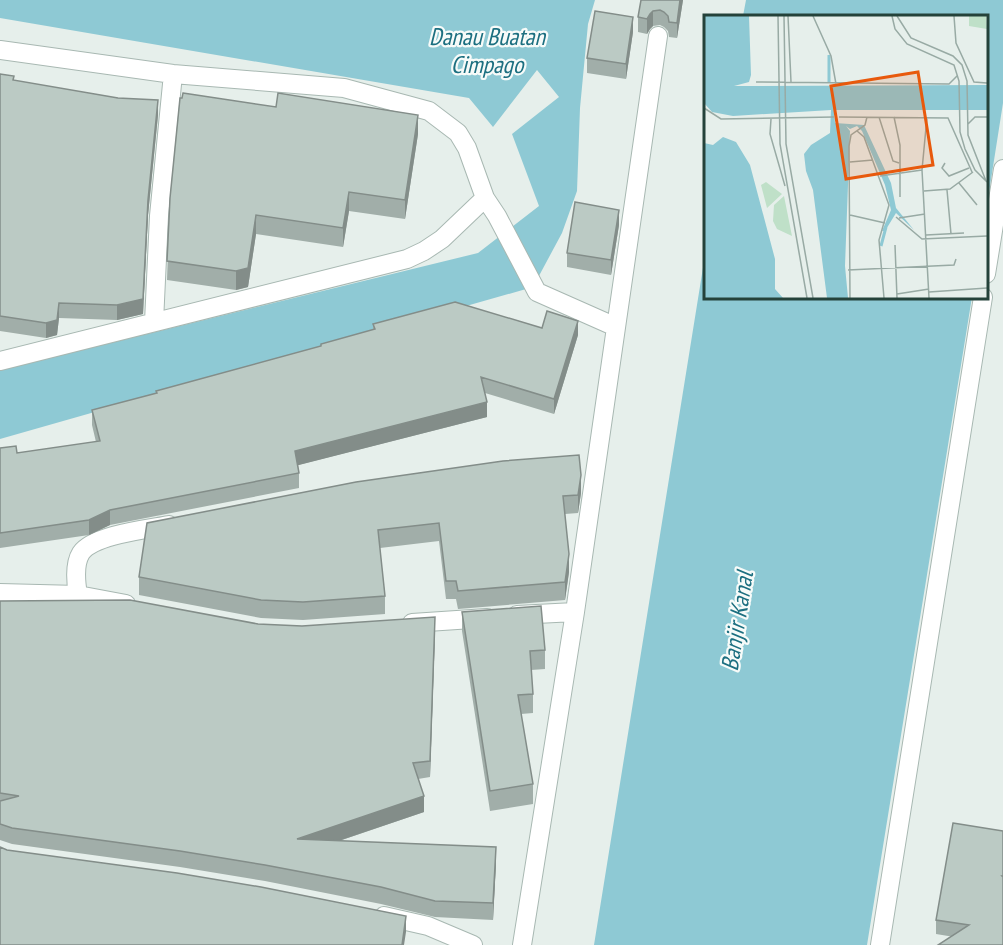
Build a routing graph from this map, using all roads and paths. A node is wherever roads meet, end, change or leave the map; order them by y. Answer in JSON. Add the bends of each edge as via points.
{"nodes":[{"id":1,"x":658,"y":36,"type":"dead end"},
{"id":2,"x":0,"y":50,"type":"edge"},
{"id":3,"x":172,"y":74,"type":"junction"},
{"id":4,"x":1003,"y":169,"type":"edge"},
{"id":5,"x":485,"y":198,"type":"junction"},
{"id":6,"x":988,"y":267,"type":"edge"},
{"id":7,"x":983,"y":298,"type":"edge"},
{"id":8,"x":154,"y":322,"type":"junction"},
{"id":9,"x":616,"y":327,"type":"junction"},
{"id":10,"x":0,"y":361,"type":"edge"},
{"id":11,"x":183,"y":522,"type":"edge"},
{"id":12,"x":0,"y":593,"type":"edge"},
{"id":13,"x":78,"y":595,"type":"junction"},
{"id":14,"x":146,"y":608,"type":"edge"},
{"id":15,"x":575,"y":612,"type":"junction"},
{"id":16,"x":397,"y":624,"type":"edge"},
{"id":17,"x":370,"y":913,"type":"edge"},
{"id":18,"x":473,"y":945,"type":"edge"},
{"id":19,"x":522,"y":945,"type":"edge"},
{"id":20,"x":880,"y":945,"type":"edge"}],
"edges":[{"from":1,"to":9,"type":"street"},
{"from":2,"to":3,"type":"street"},
{"from":3,"to":5,"type":"street","via":[[344,88],[429,111],[458,133]]},
{"from":3,"to":8,"type":"street"},
{"from":4,"to":6,"type":"street"},
{"from":5,"to":8,"type":"street","via":[[442,239],[407,259]]},
{"from":5,"to":9,"type":"street","via":[[537,292]]},
{"from":7,"to":20,"type":"street"},
{"from":8,"to":10,"type":"street"},
{"from":9,"to":15,"type":"street","via":[[591,461]]},
{"from":11,"to":13,"type":"street","via":[[112,536],[93,544],[81,553],[76,570]]},
{"from":12,"to":13,"type":"street"},
{"from":13,"to":14,"type":"street"},
{"from":15,"to":16,"type":"street"},
{"from":15,"to":19,"type":"street"},
{"from":17,"to":18,"type":"street","via":[[428,926]]}]}
